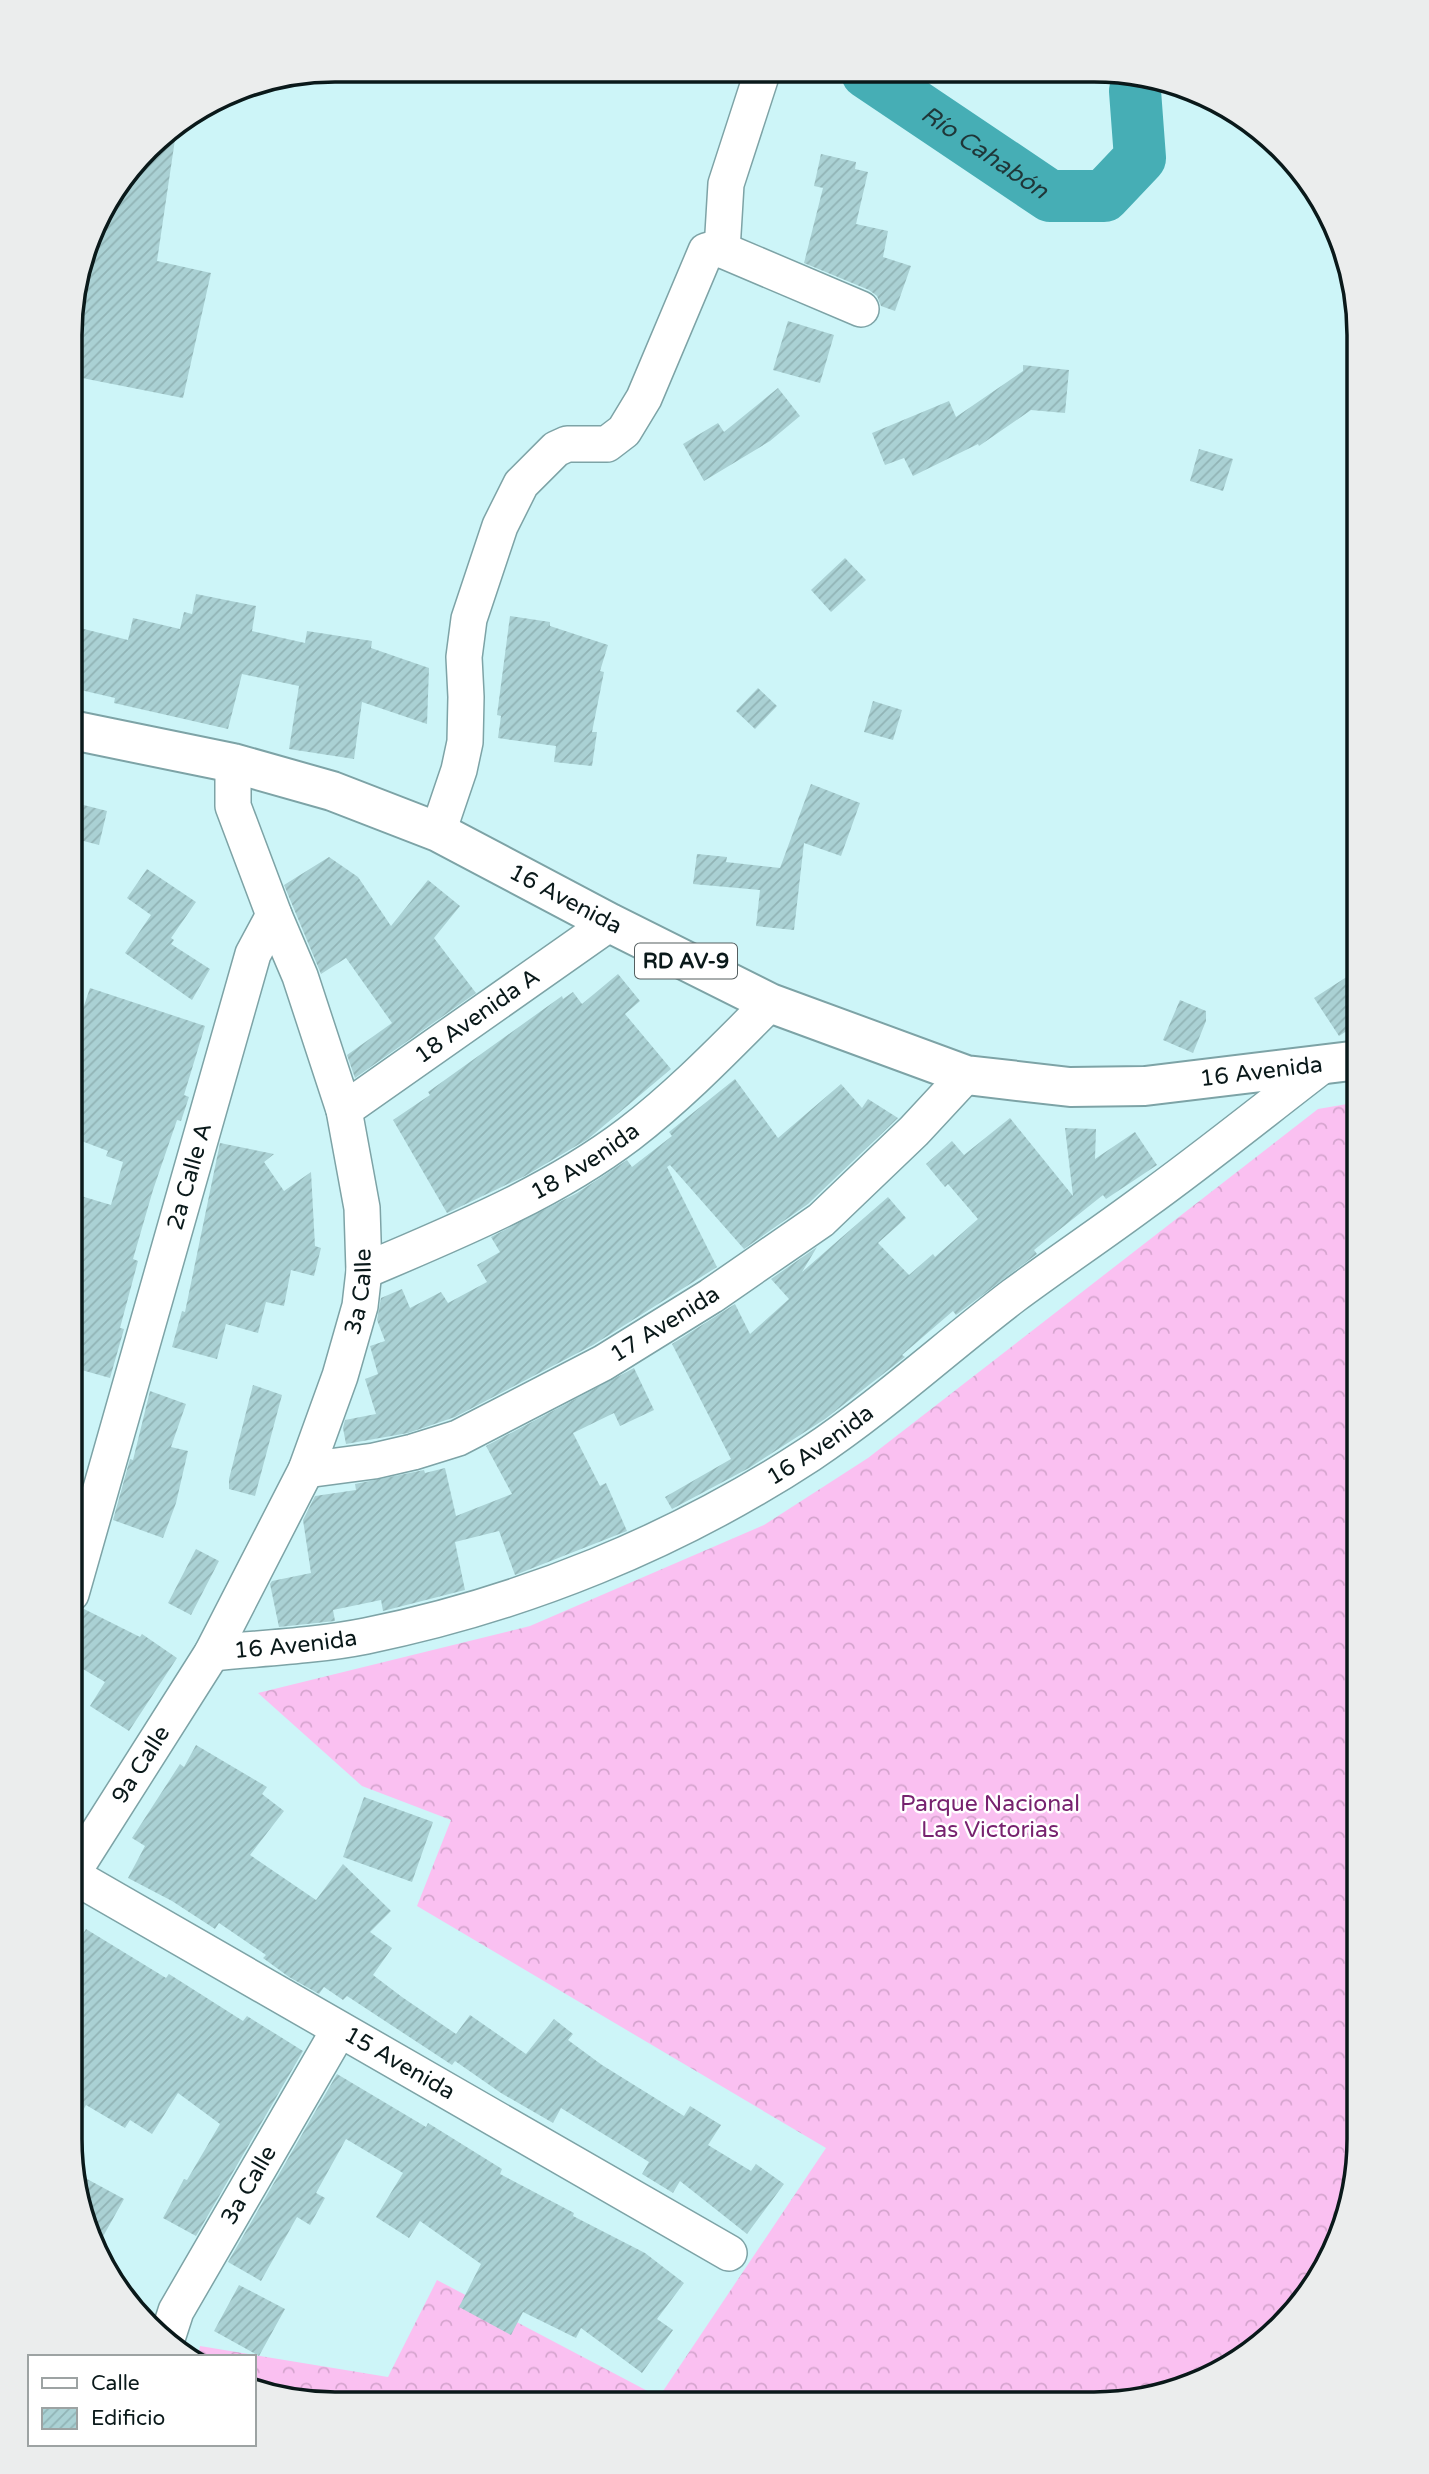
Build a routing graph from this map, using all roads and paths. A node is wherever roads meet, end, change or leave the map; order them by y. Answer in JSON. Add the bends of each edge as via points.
{"nodes":[{"id":1,"x":759,"y":82,"type":"edge"},
{"id":2,"x":722,"y":250,"type":"junction"},
{"id":3,"x":861,"y":309,"type":"dead end"},
{"id":4,"x":82,"y":732,"type":"edge"},
{"id":5,"x":233,"y":763,"type":"junction"},
{"id":6,"x":438,"y":832,"type":"junction"},
{"id":7,"x":274,"y":915,"type":"junction"},
{"id":8,"x":610,"y":923,"type":"junction"},
{"id":9,"x":770,"y":1003,"type":"junction"},
{"id":10,"x":1341,"y":1063,"type":"edge"},
{"id":11,"x":966,"y":1076,"type":"junction"},
{"id":12,"x":344,"y":1110,"type":"junction"},
{"id":13,"x":365,"y":1271,"type":"junction"},
{"id":14,"x":306,"y":1470,"type":"junction"},
{"id":15,"x":82,"y":1555,"type":"edge"},
{"id":16,"x":212,"y":1653,"type":"junction"},
{"id":17,"x":82,"y":1859,"type":"edge"},
{"id":18,"x":82,"y":1882,"type":"edge"},
{"id":19,"x":339,"y":2029,"type":"junction"},
{"id":20,"x":729,"y":2252,"type":"dead end"},
{"id":21,"x":170,"y":2330,"type":"edge"}],
"edges":[{"from":1,"to":2,"type":"street","via":[[726,184]]},
{"from":2,"to":3,"type":"street"},
{"from":2,"to":6,"type":"street","via":[[706,251],[644,398],[624,431],[607,444],[566,444],[556,449],[521,484],[469,620],[464,657],[465,742]]},
{"from":4,"to":5,"type":"main road","name":"16 Avenida","number":"RD AV-9"},
{"from":5,"to":6,"type":"main road","name":"16 Avenida","number":"RD AV-9","via":[[332,791]]},
{"from":5,"to":7,"type":"street","via":[[233,806]]},
{"from":6,"to":8,"type":"main road","name":"16 Avenida","number":"RD AV-9"},
{"from":7,"to":12,"type":"street","name":"3a Calle","via":[[300,976]]},
{"from":7,"to":15,"type":"street","name":"2a Calle A","via":[[253,954]]},
{"from":8,"to":9,"type":"main road","name":"16 Avenida","number":"RD AV-9"},
{"from":8,"to":12,"type":"street","name":"18 Avenida A"},
{"from":9,"to":11,"type":"main road","name":"16 Avenida","number":"RD AV-9"},
{"from":9,"to":13,"type":"street","name":"18 Avenida","via":[[675,1096],[618,1142],[518,1201]]},
{"from":10,"to":11,"type":"main road","name":"16 Avenida","number":"RD AV-9","via":[[1145,1086],[1070,1087]]},
{"from":10,"to":16,"type":"street","name":"16 Avenida","via":[[1012,1297],[859,1420],[684,1527],[537,1589],[441,1618],[337,1641]]},
{"from":11,"to":14,"type":"street","name":"17 Avenida","via":[[821,1220],[603,1363],[458,1438],[374,1461]]},
{"from":12,"to":13,"type":"street","name":"3a Calle","via":[[362,1208]]},
{"from":13,"to":14,"type":"street","name":"3a Calle","via":[[350,1343]]},
{"from":14,"to":16,"type":"street","name":"3a Calle"},
{"from":16,"to":17,"type":"street","name":"9a Calle"},
{"from":18,"to":19,"type":"street","name":"15 Avenida"},
{"from":19,"to":20,"type":"street","name":"15 Avenida"},
{"from":19,"to":21,"type":"street","name":"3a Calle","via":[[176,2311]]}]}
